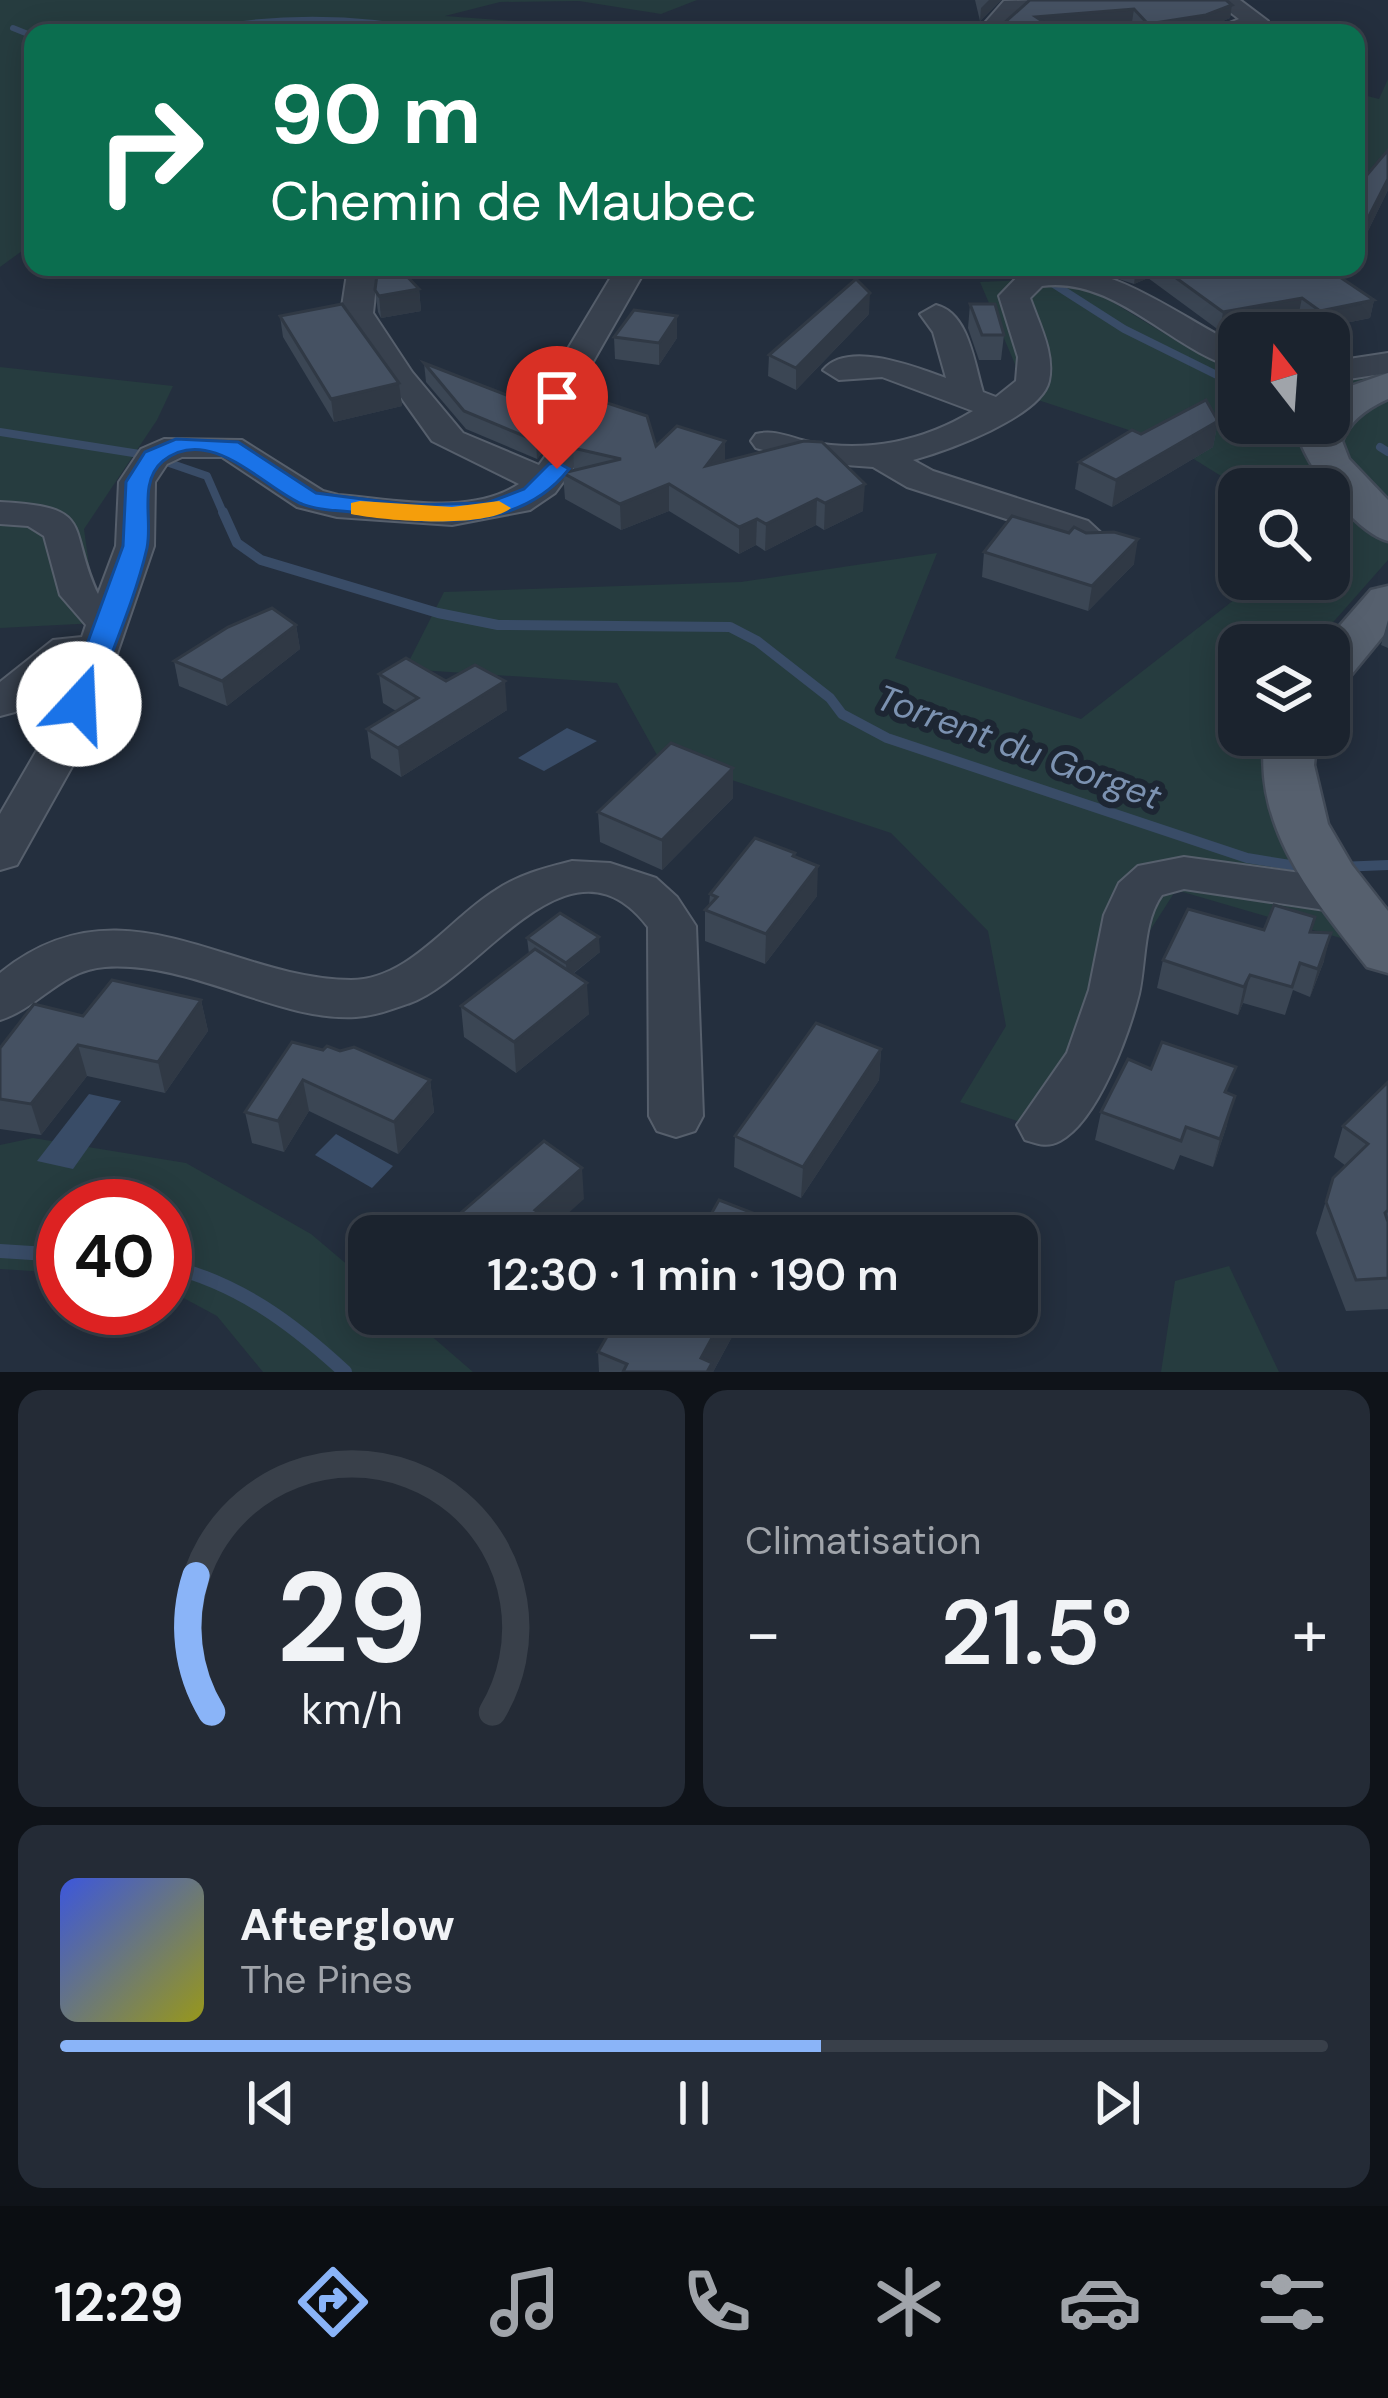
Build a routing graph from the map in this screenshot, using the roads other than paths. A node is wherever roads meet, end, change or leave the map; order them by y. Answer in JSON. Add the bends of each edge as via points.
{"nodes":[{"id":1,"x":1026,"y":0,"type":"edge"},
{"id":2,"x":1225,"y":0,"type":"edge"},
{"id":3,"x":996,"y":24,"type":"edge"},
{"id":4,"x":1247,"y":24,"type":"edge"},
{"id":5,"x":362,"y":276,"type":"edge"},
{"id":6,"x":626,"y":276,"type":"edge"},
{"id":7,"x":1123,"y":276,"type":"edge"},
{"id":8,"x":1108,"y":288,"type":"junction"},
{"id":9,"x":936,"y":314,"type":"dead end"},
{"id":10,"x":1218,"y":348,"type":"edge"},
{"id":11,"x":1388,"y":363,"type":"edge"},
{"id":12,"x":1350,"y":368,"type":"edge"},
{"id":13,"x":839,"y":370,"type":"dead end"},
{"id":14,"x":1388,"y":385,"type":"edge"},
{"id":15,"x":968,"y":396,"type":"junction"},
{"id":16,"x":1350,"y":403,"type":"edge"},
{"id":17,"x":1003,"y":411,"type":"junction"},
{"id":18,"x":769,"y":442,"type":"dead end"},
{"id":19,"x":1322,"y":444,"type":"edge"},
{"id":20,"x":881,"y":457,"type":"junction"},
{"id":21,"x":542,"y":485,"type":"junction"},
{"id":22,"x":0,"y":513,"type":"edge"},
{"id":23,"x":1388,"y":527,"type":"edge"},
{"id":24,"x":1095,"y":545,"type":"edge"},
{"id":25,"x":1388,"y":600,"type":"edge"},
{"id":26,"x":104,"y":636,"type":"junction"},
{"id":27,"x":1350,"y":644,"type":"edge"},
{"id":28,"x":0,"y":703,"type":"edge"},
{"id":29,"x":1287,"y":756,"type":"edge"},
{"id":30,"x":0,"y":854,"type":"edge"},
{"id":31,"x":1330,"y":875,"type":"junction"},
{"id":32,"x":1388,"y":952,"type":"edge"},
{"id":33,"x":0,"y":1001,"type":"edge"},
{"id":34,"x":676,"y":1117,"type":"dead end"},
{"id":35,"x":1043,"y":1126,"type":"dead end"}],
"edges":[{"from":1,"to":3,"type":"street"},
{"from":2,"to":4,"type":"street","via":[[1257,21]]},
{"from":5,"to":21,"type":"street","via":[[356,309],[363,332],[438,430]]},
{"from":6,"to":21,"type":"street","via":[[560,383],[553,402],[565,455]]},
{"from":7,"to":8,"type":"street"},
{"from":8,"to":10,"type":"street"},
{"from":8,"to":17,"type":"street","via":[[1042,277],[1020,284],[1013,296],[1034,357],[1032,385]]},
{"from":9,"to":15,"type":"street"},
{"from":11,"to":12,"type":"street"},
{"from":13,"to":15,"type":"street","via":[[886,368]]},
{"from":14,"to":16,"type":"main road"},
{"from":15,"to":17,"type":"street"},
{"from":17,"to":20,"type":"street","via":[[974,429]]},
{"from":18,"to":20,"type":"street","via":[[806,455]]},
{"from":19,"to":23,"type":"main road","via":[[1329,463]]},
{"from":20,"to":24,"type":"street","via":[[920,479],[1076,529]]},
{"from":21,"to":26,"type":"street","via":[[490,511],[370,510],[310,499],[230,447],[159,458],[137,482],[135,546]]},
{"from":22,"to":26,"type":"street","via":[[37,515],[62,531],[78,598]]},
{"from":25,"to":27,"type":"main road"},
{"from":26,"to":28,"type":"street","via":[[67,650]]},
{"from":26,"to":30,"type":"street","via":[[66,738]]},
{"from":29,"to":31,"type":"main road"},
{"from":31,"to":32,"type":"main road"},
{"from":31,"to":35,"type":"street","via":[[1184,872],[1142,885],[1105,1030],[1065,1104]]},
{"from":33,"to":34,"type":"street","via":[[42,968],[109,946],[362,998],[404,985],[539,881],[597,876],[656,901],[672,926]]}]}
